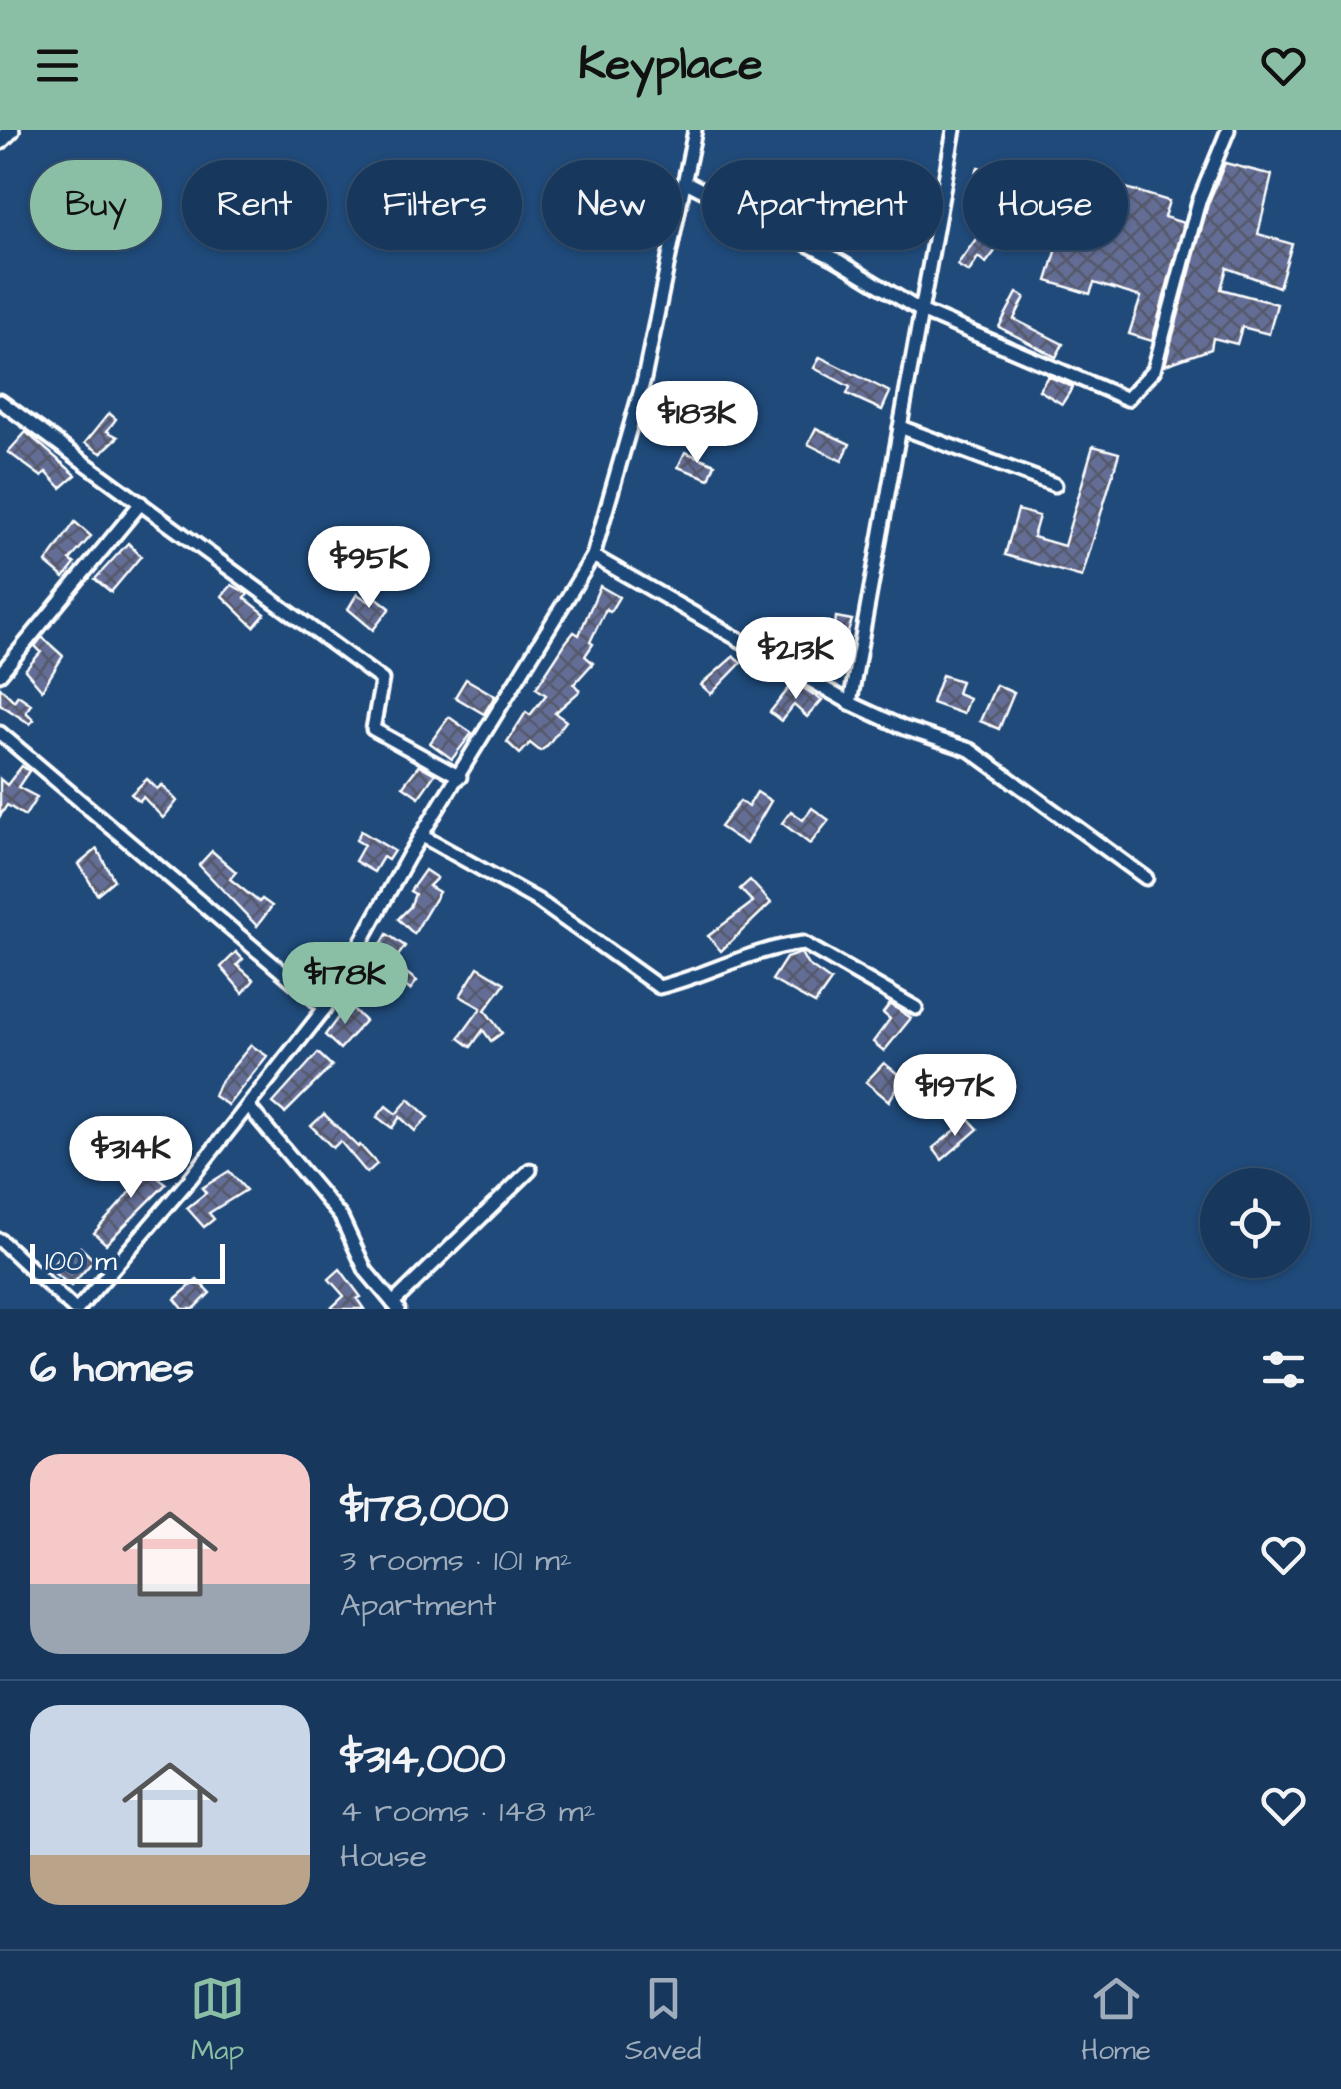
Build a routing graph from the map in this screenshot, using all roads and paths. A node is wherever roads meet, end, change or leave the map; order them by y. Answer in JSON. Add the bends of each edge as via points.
{"nodes":[{"id":1,"x":11,"y":130,"type":"edge"},
{"id":2,"x":695,"y":130,"type":"edge"},
{"id":3,"x":954,"y":130,"type":"edge"},
{"id":4,"x":1228,"y":130,"type":"edge"},
{"id":5,"x":0,"y":141,"type":"edge"},
{"id":6,"x":688,"y":183,"type":"junction"},
{"id":7,"x":921,"y":311,"type":"junction"},
{"id":8,"x":0,"y":401,"type":"edge"},
{"id":9,"x":900,"y":427,"type":"junction"},
{"id":10,"x":1055,"y":485,"type":"dead end"},
{"id":11,"x":141,"y":503,"type":"junction"},
{"id":12,"x":593,"y":556,"type":"junction"},
{"id":13,"x":0,"y":674,"type":"edge"},
{"id":14,"x":850,"y":702,"type":"junction"},
{"id":15,"x":0,"y":733,"type":"edge"},
{"id":16,"x":460,"y":777,"type":"junction"},
{"id":17,"x":422,"y":836,"type":"junction"},
{"id":18,"x":1146,"y":878,"type":"dead end"},
{"id":19,"x":324,"y":1008,"type":"junction"},
{"id":20,"x":916,"y":1008,"type":"dead end"},
{"id":21,"x":248,"y":1106,"type":"junction"},
{"id":22,"x":530,"y":1170,"type":"dead end"},
{"id":23,"x":0,"y":1240,"type":"edge"},
{"id":24,"x":396,"y":1306,"type":"edge"},
{"id":25,"x":76,"y":1309,"type":"edge"}],
"edges":[{"from":1,"to":5,"type":"street"},
{"from":2,"to":6,"type":"street"},
{"from":3,"to":7,"type":"street"},
{"from":4,"to":7,"type":"street","via":[[1199,201],[1154,370],[1127,399]]},
{"from":6,"to":7,"type":"street"},
{"from":6,"to":12,"type":"street","via":[[644,379]]},
{"from":7,"to":9,"type":"street"},
{"from":8,"to":11,"type":"street"},
{"from":9,"to":10,"type":"street"},
{"from":9,"to":14,"type":"street"},
{"from":11,"to":13,"type":"street"},
{"from":11,"to":16,"type":"street","via":[[382,680],[373,729]]},
{"from":12,"to":14,"type":"street"},
{"from":12,"to":16,"type":"street"},
{"from":14,"to":18,"type":"street","via":[[970,750]]},
{"from":15,"to":19,"type":"street"},
{"from":16,"to":17,"type":"street"},
{"from":17,"to":19,"type":"street"},
{"from":17,"to":20,"type":"street","via":[[536,900],[660,987],[747,954],[803,944]]},
{"from":19,"to":21,"type":"street"},
{"from":21,"to":24,"type":"street","via":[[341,1217],[366,1271]]},
{"from":21,"to":25,"type":"street"},
{"from":22,"to":24,"type":"street"},
{"from":23,"to":25,"type":"street"}]}
